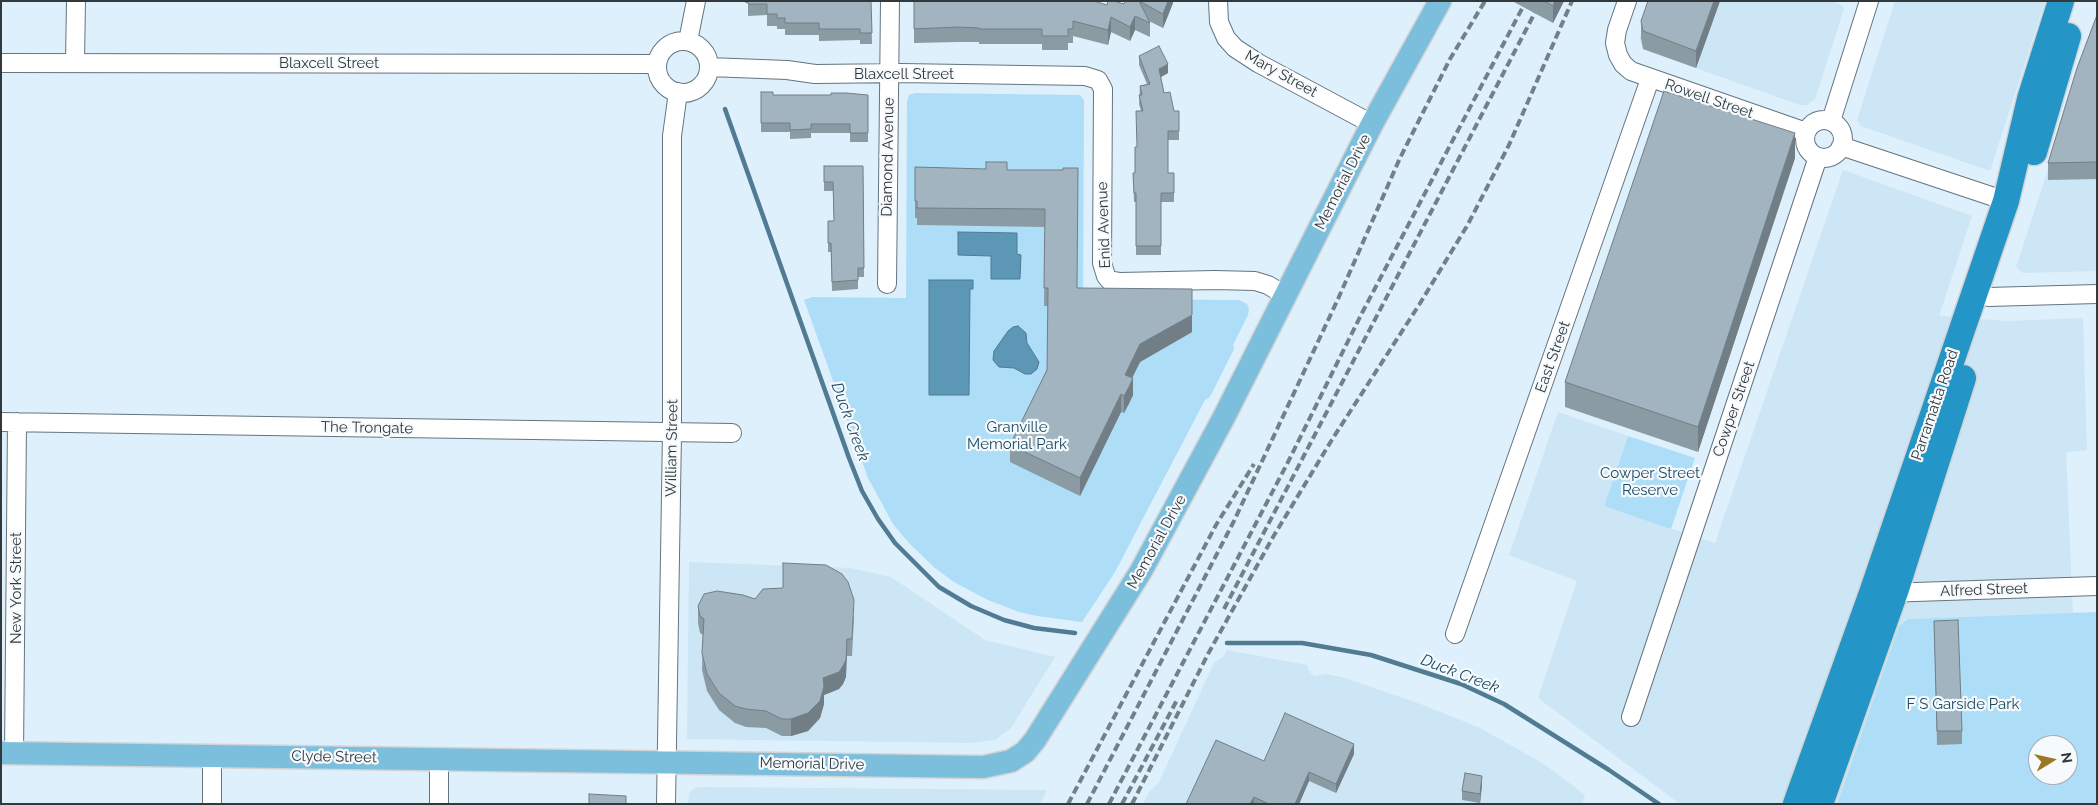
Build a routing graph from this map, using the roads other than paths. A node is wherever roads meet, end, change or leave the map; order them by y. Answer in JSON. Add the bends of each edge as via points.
{"nodes":[{"id":1,"x":76,"y":1,"type":"edge"},
{"id":2,"x":696,"y":1,"type":"edge"},
{"id":3,"x":890,"y":1,"type":"edge"},
{"id":4,"x":1218,"y":1,"type":"edge"},
{"id":5,"x":1440,"y":1,"type":"edge"},
{"id":6,"x":1627,"y":1,"type":"edge"},
{"id":7,"x":1869,"y":1,"type":"edge"},
{"id":8,"x":2061,"y":1,"type":"edge"},
{"id":9,"x":2078,"y":1,"type":"edge"},
{"id":10,"x":688,"y":40,"type":"junction"},
{"id":11,"x":75,"y":62,"type":"junction"},
{"id":12,"x":1,"y":63,"type":"edge"},
{"id":13,"x":657,"y":64,"type":"junction"},
{"id":14,"x":709,"y":67,"type":"junction"},
{"id":15,"x":889,"y":73,"type":"junction"},
{"id":16,"x":1650,"y":79,"type":"junction"},
{"id":17,"x":1098,"y":80,"type":"joint"},
{"id":18,"x":678,"y":92,"type":"junction"},
{"id":19,"x":1832,"y":121,"type":"junction"},
{"id":20,"x":1372,"y":124,"type":"junction"},
{"id":21,"x":1806,"y":132,"type":"junction"},
{"id":22,"x":1841,"y":146,"type":"junction"},
{"id":23,"x":1818,"y":157,"type":"junction"},
{"id":24,"x":2006,"y":201,"type":"junction"},
{"id":25,"x":887,"y":284,"type":"dead end"},
{"id":26,"x":2097,"y":294,"type":"edge"},
{"id":27,"x":1286,"y":296,"type":"junction"},
{"id":28,"x":1988,"y":297,"type":"junction"},
{"id":29,"x":9,"y":422,"type":"edge"},
{"id":30,"x":672,"y":432,"type":"junction"},
{"id":31,"x":732,"y":433,"type":"dead end"},
{"id":32,"x":2097,"y":586,"type":"edge"},
{"id":33,"x":1883,"y":593,"type":"junction"},
{"id":34,"x":1455,"y":634,"type":"dead end"},
{"id":35,"x":1631,"y":717,"type":"dead end"},
{"id":36,"x":8,"y":754,"type":"edge"},
{"id":37,"x":212,"y":756,"type":"junction"},
{"id":38,"x":440,"y":759,"type":"junction"},
{"id":39,"x":666,"y":763,"type":"junction"},
{"id":40,"x":212,"y":804,"type":"edge"},
{"id":41,"x":439,"y":804,"type":"edge"},
{"id":42,"x":666,"y":804,"type":"edge"},
{"id":43,"x":1796,"y":804,"type":"edge"},
{"id":44,"x":1820,"y":804,"type":"edge"}],
"edges":[{"from":1,"to":11,"type":"street"},
{"from":2,"to":10,"type":"street"},
{"from":3,"to":15,"type":"street","name":"Diamond Avenue"},
{"from":4,"to":20,"type":"street","name":"Mary Street","via":[[1219,22],[1235,48]]},
{"from":5,"to":20,"type":"main road","name":"Memorial Drive"},
{"from":6,"to":16,"type":"street","name":"Rowell Street","via":[[1617,30],[1615,43],[1618,55],[1622,64],[1631,71]]},
{"from":7,"to":19,"type":"street"},
{"from":8,"to":24,"type":"highway","name":"Parramatta Road","via":[[2030,99]]},
{"from":9,"to":28,"type":"highway","name":"Parramatta Road","via":[[2019,204]]},
{"from":10,"to":13,"type":"street","via":[[666,47]]},
{"from":10,"to":14,"type":"street","via":[[702,48]]},
{"from":11,"to":12,"type":"street","name":"Blaxcell Street"},
{"from":11,"to":13,"type":"street","name":"Blaxcell Street"},
{"from":13,"to":18,"type":"street","via":[[663,83]]},
{"from":14,"to":15,"type":"street","name":"Blaxcell Street","via":[[815,74]]},
{"from":14,"to":18,"type":"street","via":[[706,80],[700,87],[687,93]]},
{"from":15,"to":17,"type":"street","name":"Blaxcell Street","via":[[1085,76]]},
{"from":15,"to":25,"type":"street","name":"Diamond Avenue"},
{"from":16,"to":21,"type":"street","name":"Rowell Street"},
{"from":16,"to":34,"type":"street","name":"East Street"},
{"from":17,"to":27,"type":"street","name":"Enid Avenue","via":[[1103,89],[1102,263],[1109,280],[1254,282],[1268,285]]},
{"from":18,"to":30,"type":"street","name":"William Street","via":[[672,136]]},
{"from":19,"to":21,"type":"street","via":[[1814,122]]},
{"from":19,"to":22,"type":"street","via":[[1842,134]]},
{"from":20,"to":27,"type":"main road","name":"Memorial Drive"},
{"from":21,"to":23,"type":"street","via":[[1808,150]]},
{"from":22,"to":23,"type":"street","via":[[1829,157]]},
{"from":22,"to":24,"type":"street"},
{"from":23,"to":35,"type":"street","name":"Cowper Street"},
{"from":24,"to":33,"type":"highway","name":"Parramatta Road"},
{"from":26,"to":28,"type":"street"},
{"from":27,"to":39,"type":"main road","name":"Memorial Drive","via":[[1129,592],[1035,740],[1018,757],[1004,764],[983,767]]},
{"from":28,"to":33,"type":"highway","name":"Parramatta Road"},
{"from":29,"to":30,"type":"street","name":"The Trongate"},
{"from":29,"to":36,"type":"street","name":"New York Street"},
{"from":30,"to":31,"type":"street","name":"The Trongate"},
{"from":30,"to":39,"type":"street","name":"William Street"},
{"from":32,"to":33,"type":"street","name":"Alfred Street"},
{"from":33,"to":43,"type":"highway","name":"Parramatta Road"},
{"from":33,"to":44,"type":"highway","name":"Parramatta Road"},
{"from":36,"to":37,"type":"main road","name":"Clyde Street"},
{"from":37,"to":38,"type":"main road","name":"Clyde Street"},
{"from":37,"to":40,"type":"street"},
{"from":38,"to":39,"type":"main road","name":"Clyde Street"},
{"from":38,"to":41,"type":"street"},
{"from":39,"to":42,"type":"street","name":"William Street"}]}
